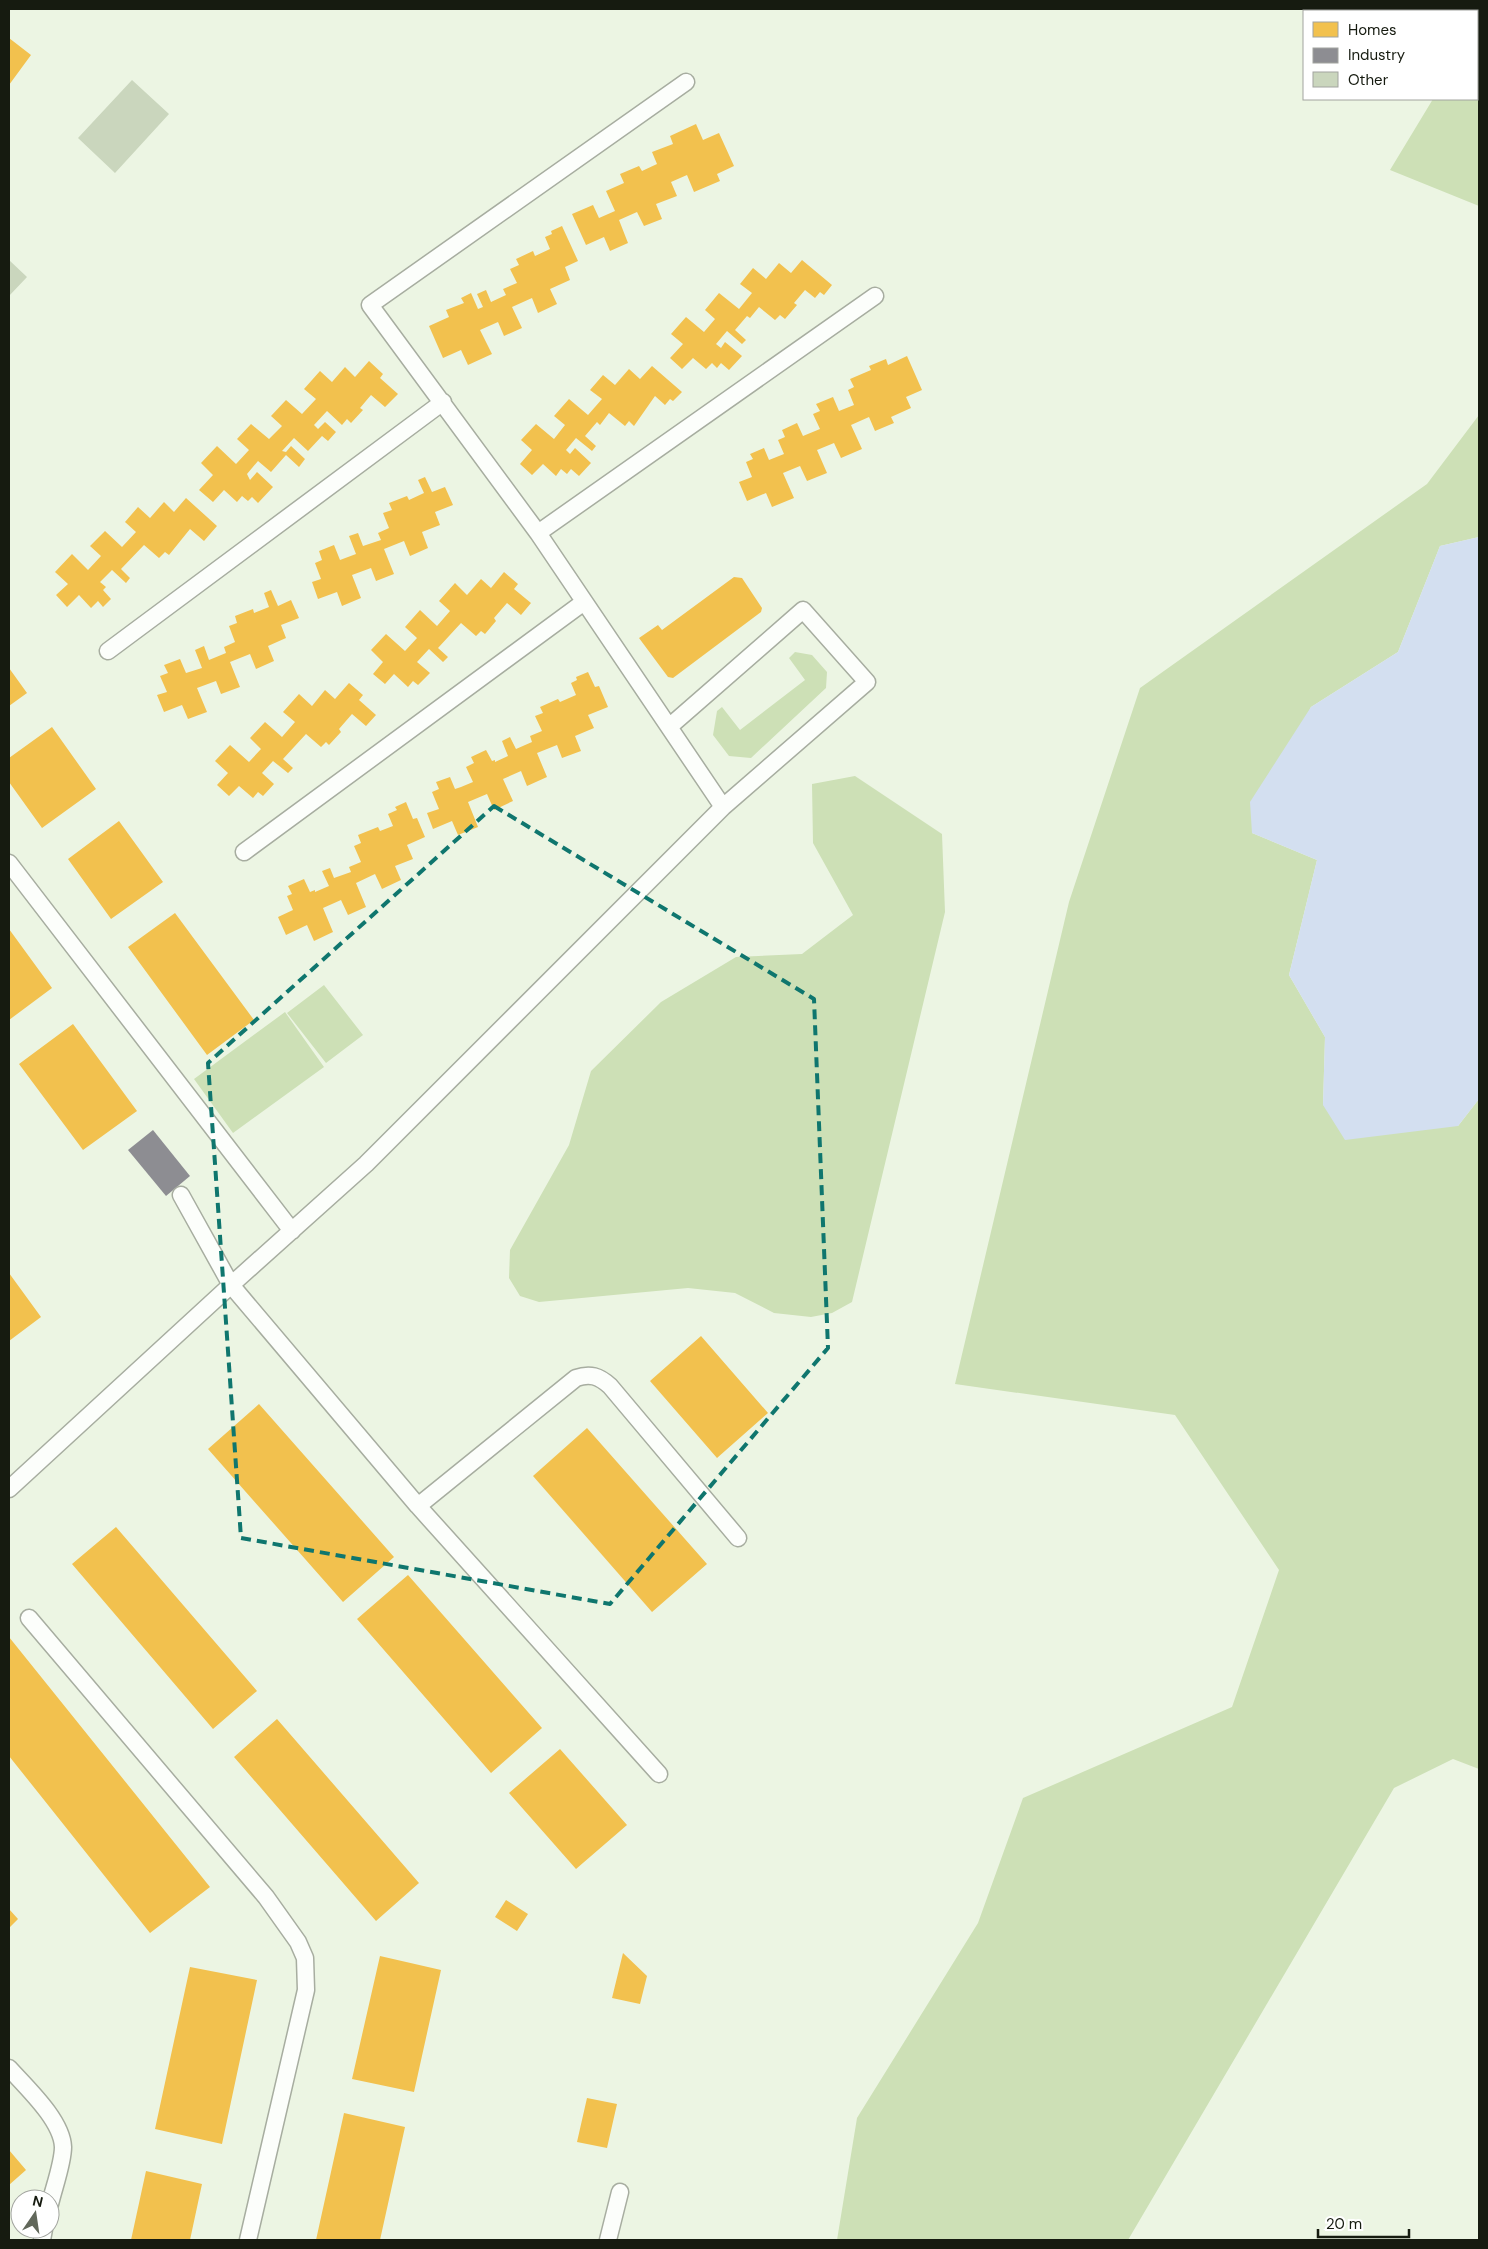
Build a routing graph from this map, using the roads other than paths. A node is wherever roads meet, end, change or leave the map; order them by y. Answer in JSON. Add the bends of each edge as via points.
{"nodes":[{"id":1,"x":686,"y":82,"type":"dead end"},
{"id":2,"x":875,"y":296,"type":"dead end"},
{"id":3,"x":442,"y":402,"type":"junction"},
{"id":4,"x":538,"y":533,"type":"junction"},
{"id":5,"x":584,"y":602,"type":"junction"},
{"id":6,"x":108,"y":651,"type":"dead end"},
{"id":7,"x":669,"y":728,"type":"junction"},
{"id":8,"x":723,"y":808,"type":"junction"},
{"id":9,"x":244,"y":852,"type":"dead end"},
{"id":10,"x":9,"y":863,"type":"edge"},
{"id":11,"x":181,"y":1195,"type":"dead end"},
{"id":12,"x":292,"y":1231,"type":"junction"},
{"id":13,"x":231,"y":1285,"type":"junction"},
{"id":14,"x":9,"y":1489,"type":"edge"},
{"id":15,"x":418,"y":1506,"type":"junction"},
{"id":16,"x":738,"y":1538,"type":"dead end"},
{"id":17,"x":29,"y":1618,"type":"dead end"},
{"id":18,"x":659,"y":1774,"type":"dead end"},
{"id":19,"x":9,"y":2068,"type":"edge"},
{"id":20,"x":53,"y":2189,"type":"edge"},
{"id":21,"x":620,"y":2192,"type":"dead end"},
{"id":22,"x":248,"y":2240,"type":"edge"},
{"id":23,"x":608,"y":2240,"type":"edge"}],
"edges":[{"from":1,"to":3,"type":"lane","via":[[370,305]]},
{"from":2,"to":4,"type":"lane"},
{"from":3,"to":4,"type":"lane"},
{"from":3,"to":6,"type":"lane"},
{"from":4,"to":5,"type":"lane"},
{"from":5,"to":7,"type":"lane"},
{"from":5,"to":9,"type":"lane"},
{"from":7,"to":8,"type":"lane"},
{"from":7,"to":8,"type":"lane","via":[[803,610],[867,682]]},
{"from":8,"to":12,"type":"lane","via":[[366,1164]]},
{"from":10,"to":12,"type":"lane"},
{"from":11,"to":13,"type":"lane"},
{"from":12,"to":13,"type":"lane"},
{"from":13,"to":14,"type":"lane"},
{"from":13,"to":15,"type":"lane"},
{"from":15,"to":16,"type":"lane","via":[[576,1378],[586,1375],[599,1377],[610,1386]]},
{"from":15,"to":18,"type":"lane"},
{"from":17,"to":22,"type":"lane","via":[[266,1898],[298,1942],[305,1958],[306,1990]]},
{"from":19,"to":20,"type":"lane","via":[[60,2130],[63,2147]]},
{"from":21,"to":23,"type":"lane"}]}
